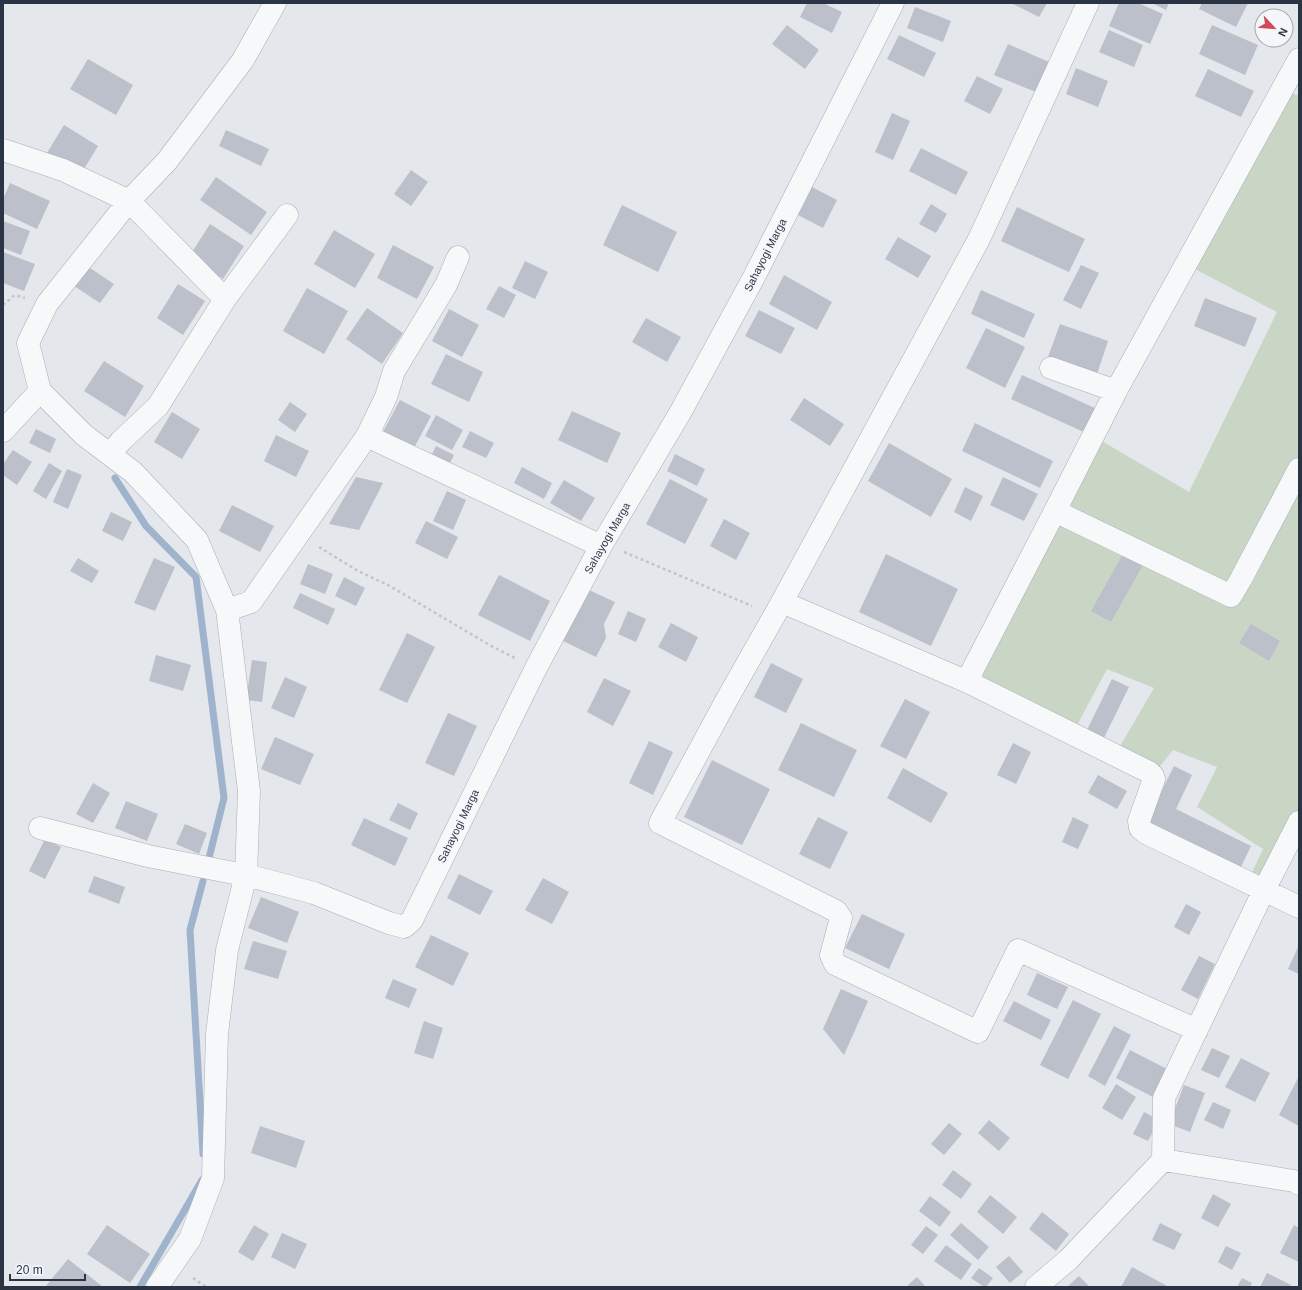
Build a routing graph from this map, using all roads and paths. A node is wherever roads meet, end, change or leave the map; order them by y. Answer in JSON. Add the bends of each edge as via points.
{"nodes":[{"id":1,"x":276,"y":3,"type":"edge"},
{"id":2,"x":893,"y":3,"type":"edge"},
{"id":3,"x":1088,"y":3,"type":"edge"},
{"id":4,"x":1299,"y":58,"type":"edge"},
{"id":5,"x":3,"y":150,"type":"edge"},
{"id":6,"x":129,"y":201,"type":"junction"},
{"id":7,"x":287,"y":215,"type":"dead end"},
{"id":8,"x":458,"y":257,"type":"dead end"},
{"id":9,"x":225,"y":299,"type":"junction"},
{"id":10,"x":1051,"y":368,"type":"dead end"},
{"id":11,"x":40,"y":391,"type":"junction"},
{"id":12,"x":1116,"y":391,"type":"junction"},
{"id":13,"x":3,"y":431,"type":"edge"},
{"id":14,"x":367,"y":436,"type":"junction"},
{"id":15,"x":110,"y":454,"type":"junction"},
{"id":16,"x":1299,"y":469,"type":"edge"},
{"id":17,"x":1054,"y":511,"type":"junction"},
{"id":18,"x":298,"y":534,"type":"junction"},
{"id":19,"x":601,"y":546,"type":"junction"},
{"id":20,"x":778,"y":608,"type":"junction"},
{"id":21,"x":227,"y":610,"type":"junction"},
{"id":22,"x":536,"y":668,"type":"junction"},
{"id":23,"x":970,"y":683,"type":"junction"},
{"id":24,"x":1299,"y":822,"type":"edge"},
{"id":25,"x":40,"y":828,"type":"dead end"},
{"id":26,"x":246,"y":875,"type":"junction"},
{"id":27,"x":1264,"y":890,"type":"junction"},
{"id":28,"x":1299,"y":908,"type":"edge"},
{"id":29,"x":1197,"y":1030,"type":"junction"},
{"id":30,"x":1163,"y":1160,"type":"junction"},
{"id":31,"x":1297,"y":1179,"type":"edge"},
{"id":32,"x":157,"y":1287,"type":"edge"},
{"id":33,"x":1036,"y":1287,"type":"edge"}],
"edges":[{"from":1,"to":6,"type":"street","via":[[243,60],[167,161]]},
{"from":2,"to":19,"type":"street","name":"Sahayogi Marga","via":[[754,278],[680,413]]},
{"from":3,"to":20,"type":"street","via":[[979,239]]},
{"from":4,"to":12,"type":"street"},
{"from":5,"to":6,"type":"street","via":[[63,170]]},
{"from":6,"to":9,"type":"street"},
{"from":6,"to":11,"type":"street","via":[[47,304],[28,343]]},
{"from":7,"to":9,"type":"street"},
{"from":8,"to":14,"type":"street","via":[[446,285],[394,371],[386,397]]},
{"from":9,"to":15,"type":"street","via":[[158,406]]},
{"from":10,"to":12,"type":"street"},
{"from":11,"to":13,"type":"street"},
{"from":11,"to":15,"type":"street","via":[[84,435]]},
{"from":12,"to":17,"type":"street"},
{"from":14,"to":18,"type":"street"},
{"from":14,"to":19,"type":"street"},
{"from":15,"to":21,"type":"street","via":[[133,472],[197,540]]},
{"from":16,"to":17,"type":"street","via":[[1231,596]]},
{"from":17,"to":23,"type":"street","via":[[972,671]]},
{"from":18,"to":21,"type":"street","via":[[251,602]]},
{"from":18,"to":22,"type":"path","via":[[358,571],[388,585],[493,647]]},
{"from":19,"to":20,"type":"path","via":[[626,552]]},
{"from":19,"to":22,"type":"street","name":"Sahayogi Marga"},
{"from":20,"to":23,"type":"street"},
{"from":20,"to":29,"type":"street","via":[[660,823],[836,911],[841,918],[831,955],[835,964],[978,1032],[1018,950]]},
{"from":21,"to":26,"type":"street","via":[[249,791]]},
{"from":22,"to":26,"type":"street","name":"Sahayogi Marga","via":[[412,920],[404,927],[314,893]]},
{"from":23,"to":27,"type":"street","via":[[1149,772],[1154,779],[1139,821],[1140,828]]},
{"from":24,"to":27,"type":"street"},
{"from":25,"to":26,"type":"street","via":[[148,856]]},
{"from":26,"to":32,"type":"street","via":[[227,950],[217,1034],[213,1178],[190,1239]]},
{"from":27,"to":28,"type":"street"},
{"from":27,"to":29,"type":"street"},
{"from":29,"to":30,"type":"street","via":[[1164,1098]]},
{"from":30,"to":31,"type":"street"},
{"from":30,"to":33,"type":"street","via":[[1068,1260]]}]}
